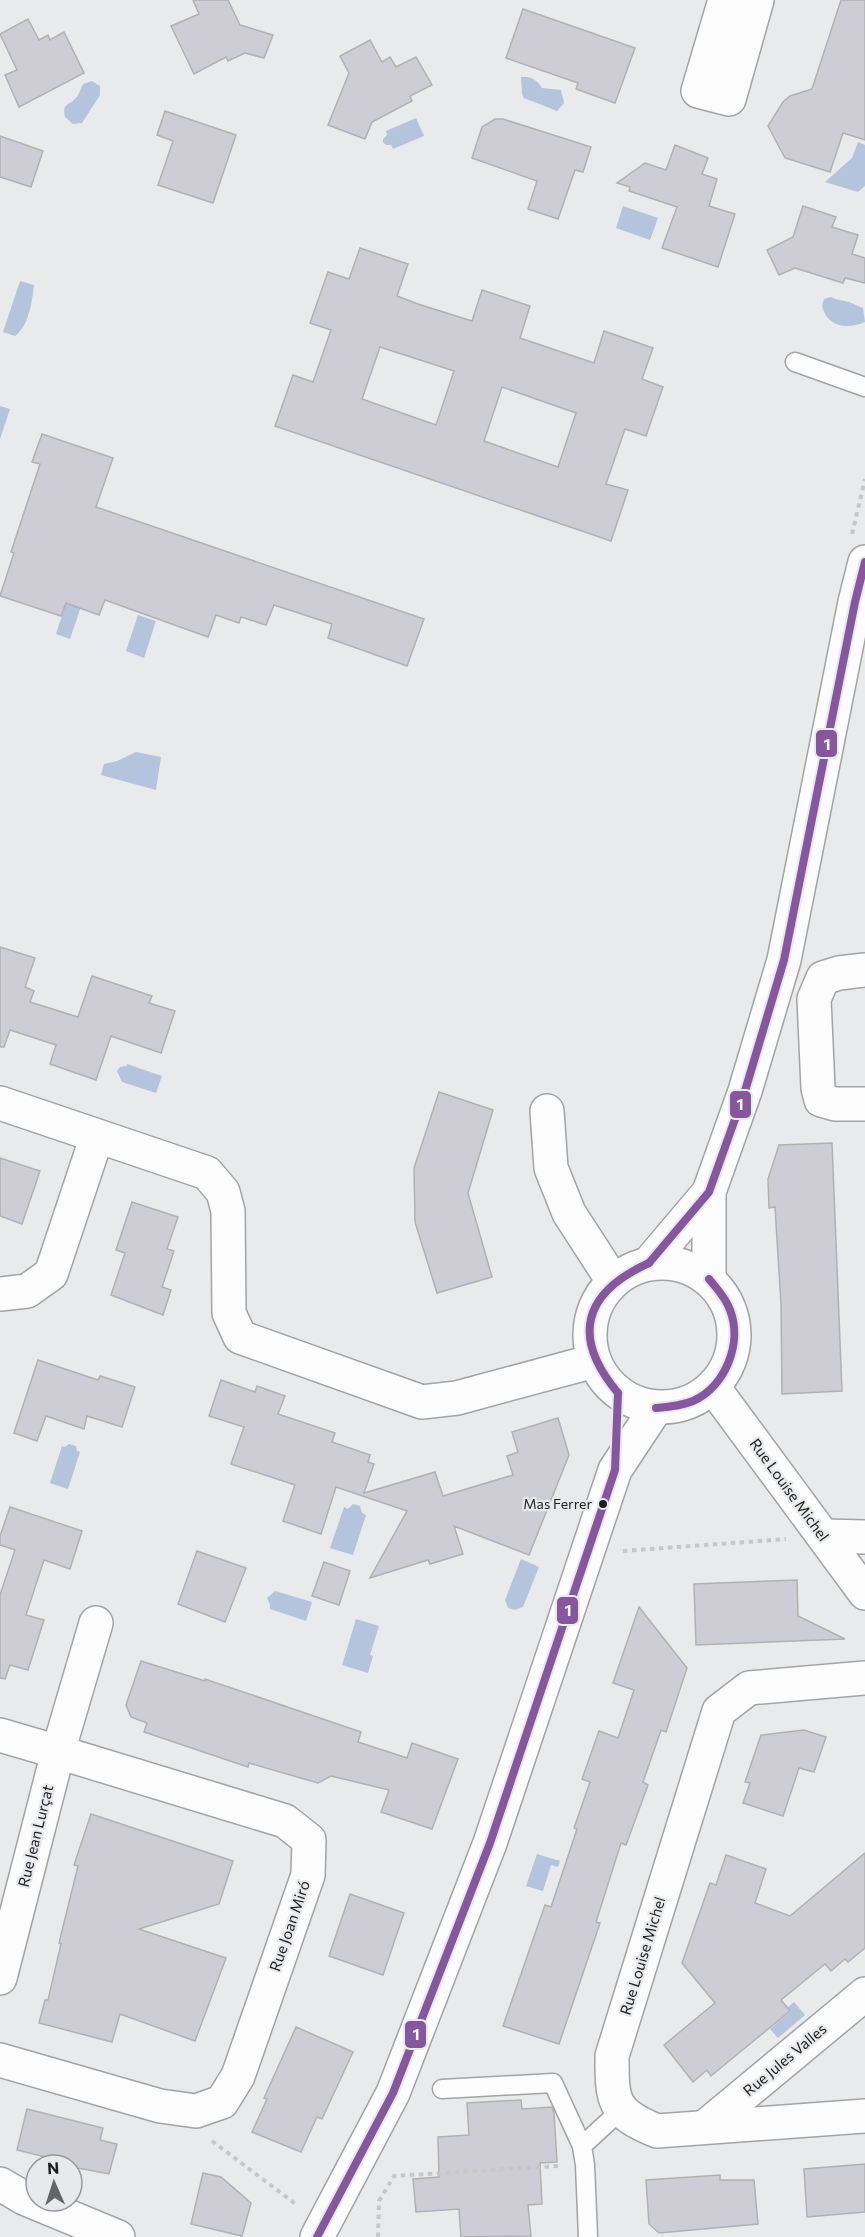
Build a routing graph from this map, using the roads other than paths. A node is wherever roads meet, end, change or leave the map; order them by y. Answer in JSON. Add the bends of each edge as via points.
{"nodes":[{"id":1,"x":725,"y":0,"type":"edge"},
{"id":2,"x":758,"y":0,"type":"edge"},
{"id":3,"x":795,"y":362,"type":"dead end"},
{"id":4,"x":865,"y":387,"type":"edge"},
{"id":5,"x":865,"y":562,"type":"edge"},
{"id":6,"x":865,"y":970,"type":"edge"},
{"id":7,"x":0,"y":1103,"type":"edge"},
{"id":8,"x":865,"y":1104,"type":"edge"},
{"id":9,"x":547,"y":1111,"type":"dead end"},
{"id":10,"x":97,"y":1136,"type":"junction"},
{"id":11,"x":709,"y":1192,"type":"junction"},
{"id":12,"x":649,"y":1263,"type":"junction"},
{"id":13,"x":709,"y":1279,"type":"junction"},
{"id":14,"x":613,"y":1281,"type":"junction"},
{"id":15,"x":0,"y":1294,"type":"edge"},
{"id":16,"x":594,"y":1361,"type":"junction"},
{"id":17,"x":713,"y":1387,"type":"junction"},
{"id":18,"x":618,"y":1393,"type":"junction"},
{"id":19,"x":656,"y":1408,"type":"junction"},
{"id":20,"x":615,"y":1470,"type":"junction"},
{"id":21,"x":824,"y":1536,"type":"junction"},
{"id":22,"x":865,"y":1537,"type":"edge"},
{"id":23,"x":865,"y":1593,"type":"edge"},
{"id":24,"x":96,"y":1623,"type":"dead end"},
{"id":25,"x":865,"y":1678,"type":"edge"},
{"id":26,"x":0,"y":1735,"type":"edge"},
{"id":27,"x":58,"y":1752,"type":"junction"},
{"id":28,"x":0,"y":1977,"type":"edge"},
{"id":29,"x":865,"y":1994,"type":"edge"},
{"id":30,"x":0,"y":2060,"type":"edge"},
{"id":31,"x":442,"y":2089,"type":"dead end"},
{"id":32,"x":621,"y":2110,"type":"junction"},
{"id":33,"x":865,"y":2116,"type":"edge"},
{"id":34,"x":706,"y":2126,"type":"junction"},
{"id":35,"x":582,"y":2146,"type":"junction"},
{"id":36,"x":0,"y":2184,"type":"edge"},
{"id":37,"x":118,"y":2237,"type":"edge"},
{"id":38,"x":317,"y":2237,"type":"edge"},
{"id":39,"x":588,"y":2237,"type":"edge"}],
"edges":[{"from":1,"to":2,"type":"street","via":[[698,91],[729,99]]},
{"from":3,"to":4,"type":"lane"},
{"from":5,"to":11,"type":"street","via":[[784,960],[745,1091]]},
{"from":6,"to":8,"type":"street","via":[[823,978],[814,999],[821,1100]]},
{"from":7,"to":10,"type":"street"},
{"from":9,"to":14,"type":"street","via":[[551,1168],[569,1213]]},
{"from":10,"to":15,"type":"street","via":[[51,1274],[27,1291]]},
{"from":10,"to":16,"type":"street","via":[[207,1173],[223,1192],[228,1211],[230,1313],[240,1337],[422,1402],[457,1398]]},
{"from":11,"to":12,"type":"street"},
{"from":11,"to":13,"type":"street"},
{"from":12,"to":13,"type":"street","via":[[691,1268]]},
{"from":12,"to":14,"type":"street"},
{"from":13,"to":17,"type":"street","via":[[725,1298],[734,1320],[735,1344],[727,1368]]},
{"from":14,"to":16,"type":"street","via":[[599,1298],[591,1318],[589,1339]]},
{"from":16,"to":18,"type":"street"},
{"from":17,"to":19,"type":"street","via":[[677,1406]]},
{"from":17,"to":21,"type":"street","name":"Rue Louise Michel"},
{"from":18,"to":19,"type":"street"},
{"from":18,"to":20,"type":"street"},
{"from":19,"to":20,"type":"street"},
{"from":20,"to":38,"type":"street","via":[[490,1843],[393,2093]]},
{"from":21,"to":22,"type":"street"},
{"from":21,"to":23,"type":"street","name":"Rue Louise Michel"},
{"from":24,"to":27,"type":"street"},
{"from":25,"to":32,"type":"street","name":"Rue Louise Michel","via":[[749,1688],[719,1711],[612,2056],[612,2092]]},
{"from":26,"to":27,"type":"street"},
{"from":27,"to":28,"type":"street","name":"Rue Jean Lurçat"},
{"from":27,"to":30,"type":"street","name":"Rue Joan Miró","via":[[285,1821],[309,1840],[308,1875],[238,2076],[222,2102],[196,2111],[160,2106]]},
{"from":29,"to":34,"type":"street","name":"Rue Jules Valles"},
{"from":31,"to":35,"type":"lane","via":[[553,2083]]},
{"from":32,"to":34,"type":"street","via":[[635,2122],[657,2131]]},
{"from":32,"to":35,"type":"lane"},
{"from":33,"to":34,"type":"street"},
{"from":35,"to":39,"type":"lane"},
{"from":36,"to":37,"type":"street"}]}
